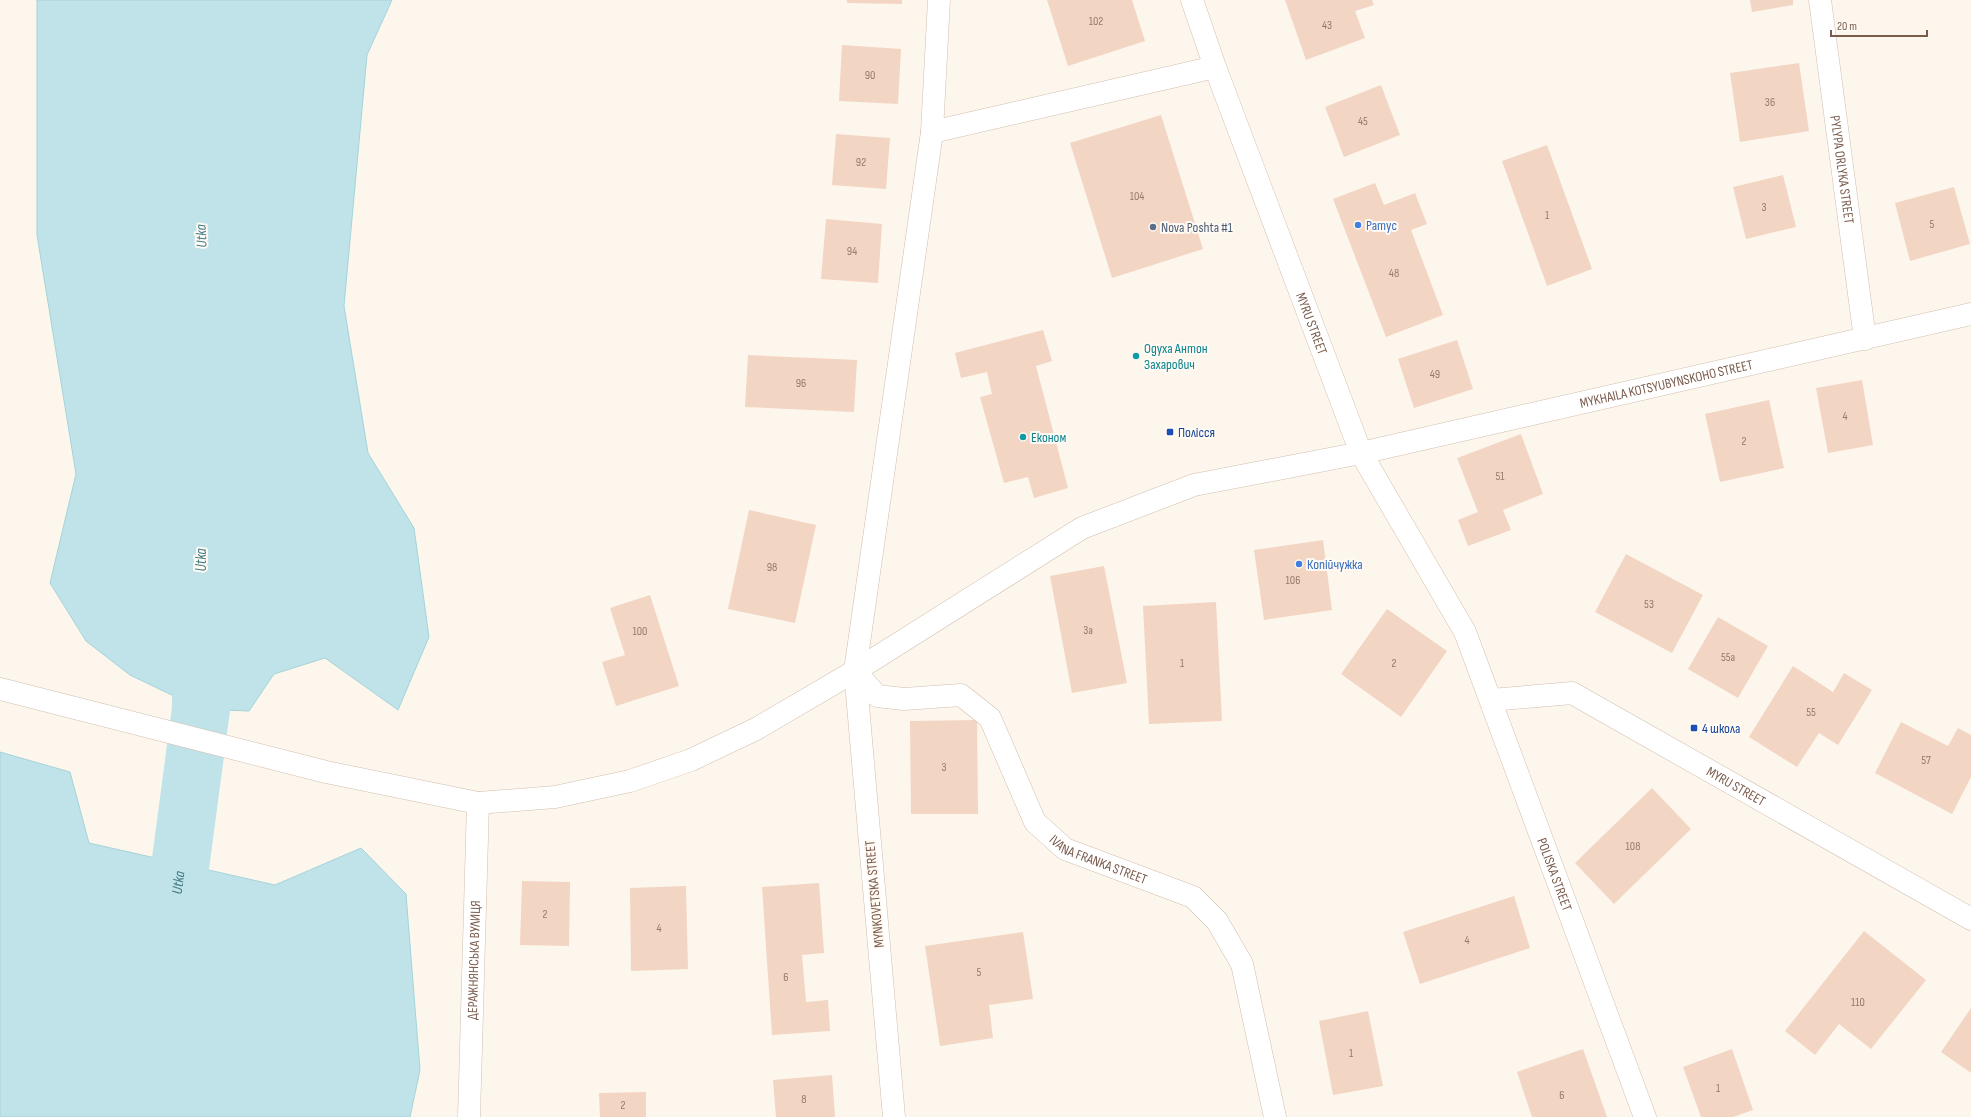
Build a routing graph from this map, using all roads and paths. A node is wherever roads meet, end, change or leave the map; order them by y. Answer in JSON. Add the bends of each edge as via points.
{"nodes":[{"id":1,"x":939,"y":0,"type":"edge"},
{"id":2,"x":1192,"y":0,"type":"edge"},
{"id":3,"x":1820,"y":0,"type":"edge"},
{"id":4,"x":1215,"y":67,"type":"junction"},
{"id":5,"x":932,"y":132,"type":"junction"},
{"id":6,"x":1971,"y":314,"type":"edge"},
{"id":7,"x":1865,"y":339,"type":"junction"},
{"id":8,"x":1361,"y":453,"type":"junction"},
{"id":9,"x":1465,"y":632,"type":"joint"},
{"id":10,"x":855,"y":671,"type":"junction"},
{"id":11,"x":0,"y":689,"type":"edge"},
{"id":12,"x":1491,"y":700,"type":"junction"},
{"id":13,"x":478,"y":803,"type":"junction"},
{"id":14,"x":1971,"y":919,"type":"edge"},
{"id":15,"x":469,"y":1117,"type":"edge"},
{"id":16,"x":894,"y":1117,"type":"edge"},
{"id":17,"x":1275,"y":1117,"type":"edge"},
{"id":18,"x":1645,"y":1117,"type":"edge"}],
"edges":[{"from":1,"to":5,"type":"street","name":"MYNKOVETSKA STREET"},
{"from":2,"to":4,"type":"street","name":"MYRU STREET"},
{"from":3,"to":7,"type":"street","name":"PYLYPA ORLYKA STREET"},
{"from":4,"to":5,"type":"street"},
{"from":4,"to":8,"type":"street","name":"MYRU STREET"},
{"from":5,"to":10,"type":"street","name":"MYNKOVETSKA STREET"},
{"from":6,"to":7,"type":"street","name":"MYKHAILA KOTSYUBYNSKOHO STREET"},
{"from":7,"to":8,"type":"street","name":"MYKHAILA KOTSYUBYNSKOHO STREET"},
{"from":8,"to":9,"type":"street","name":"MYRU STREET"},
{"from":8,"to":10,"type":"street","name":"MYKHAILA KOTSYUBYNSKOHO STREET","via":[[1194,485],[1082,528]]},
{"from":9,"to":12,"type":"street","name":"POLISKA STREET"},
{"from":10,"to":13,"type":"street","name":"MYKHAILA KOTSYUBYNSKOHO STREET","via":[[756,729],[691,760],[630,781],[555,797]]},
{"from":10,"to":16,"type":"street","name":"MYNKOVETSKA STREET"},
{"from":10,"to":17,"type":"street","name":"IVANA FRANKA STREET","via":[[877,696],[904,699],[961,695],[990,718],[1035,822],[1065,849],[1192,897],[1217,921],[1242,964]]},
{"from":11,"to":13,"type":"street","name":"MYKHAILA KOTSYUBYNSKOHO STREET","via":[[326,772]]},
{"from":12,"to":14,"type":"street","name":"MYRU STREET","via":[[1572,693]]},
{"from":12,"to":18,"type":"street","name":"POLISKA STREET"},
{"from":13,"to":15,"type":"street","name":"ДЕРАЖНЯНСЬКА ВУЛИЦЯ"}]}
